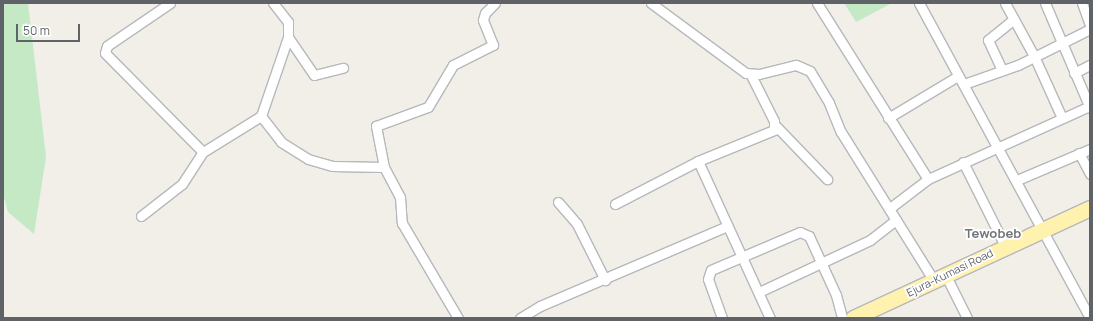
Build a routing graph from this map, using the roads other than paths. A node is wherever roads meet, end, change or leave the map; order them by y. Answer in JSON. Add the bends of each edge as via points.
{"nodes":[{"id":1,"x":170,"y":3,"type":"edge"},
{"id":2,"x":273,"y":3,"type":"edge"},
{"id":3,"x":495,"y":3,"type":"edge"},
{"id":4,"x":651,"y":3,"type":"edge"},
{"id":5,"x":817,"y":3,"type":"edge"},
{"id":6,"x":919,"y":3,"type":"edge"},
{"id":7,"x":1005,"y":3,"type":"edge"},
{"id":8,"x":1082,"y":3,"type":"edge"},
{"id":9,"x":1047,"y":4,"type":"edge"},
{"id":10,"x":1014,"y":19,"type":"junction"},
{"id":11,"x":1090,"y":25,"type":"edge"},
{"id":12,"x":1090,"y":29,"type":"edge"},
{"id":13,"x":288,"y":37,"type":"junction"},
{"id":14,"x":1061,"y":43,"type":"junction"},
{"id":15,"x":1034,"y":56,"type":"junction"},
{"id":16,"x":1090,"y":65,"type":"edge"},
{"id":17,"x":343,"y":68,"type":"dead end"},
{"id":18,"x":1002,"y":70,"type":"junction"},
{"id":19,"x":1074,"y":73,"type":"junction"},
{"id":20,"x":751,"y":75,"type":"junction"},
{"id":21,"x":961,"y":80,"type":"junction"},
{"id":22,"x":1090,"y":107,"type":"edge"},
{"id":23,"x":261,"y":116,"type":"junction"},
{"id":24,"x":888,"y":118,"type":"junction"},
{"id":25,"x":1062,"y":118,"type":"junction"},
{"id":26,"x":776,"y":126,"type":"junction"},
{"id":27,"x":998,"y":148,"type":"junction"},
{"id":28,"x":1090,"y":148,"type":"edge"},
{"id":29,"x":203,"y":152,"type":"junction"},
{"id":30,"x":1079,"y":153,"type":"junction"},
{"id":31,"x":698,"y":161,"type":"junction"},
{"id":32,"x":963,"y":162,"type":"junction"},
{"id":33,"x":384,"y":167,"type":"junction"},
{"id":34,"x":1090,"y":174,"type":"edge"},
{"id":35,"x":827,"y":179,"type":"dead end"},
{"id":36,"x":928,"y":179,"type":"junction"},
{"id":37,"x":1017,"y":180,"type":"junction"},
{"id":38,"x":558,"y":202,"type":"dead end"},
{"id":39,"x":615,"y":204,"type":"dead end"},
{"id":40,"x":890,"y":208,"type":"junction"},
{"id":41,"x":1090,"y":208,"type":"edge"},
{"id":42,"x":141,"y":216,"type":"dead end"},
{"id":43,"x":896,"y":220,"type":"junction"},
{"id":44,"x":728,"y":226,"type":"junction"},
{"id":45,"x":1040,"y":231,"type":"junction"},
{"id":46,"x":1005,"y":246,"type":"junction"},
{"id":47,"x":742,"y":256,"type":"junction"},
{"id":48,"x":821,"y":263,"type":"junction"},
{"id":49,"x":940,"y":279,"type":"junction"},
{"id":50,"x":605,"y":280,"type":"junction"},
{"id":51,"x":758,"y":292,"type":"junction"},
{"id":52,"x":458,"y":318,"type":"edge"},
{"id":53,"x":520,"y":318,"type":"edge"},
{"id":54,"x":722,"y":318,"type":"edge"},
{"id":55,"x":770,"y":318,"type":"edge"},
{"id":56,"x":842,"y":318,"type":"edge"},
{"id":57,"x":854,"y":318,"type":"edge"},
{"id":58,"x":967,"y":318,"type":"edge"},
{"id":59,"x":1090,"y":318,"type":"edge"}],
"edges":[{"from":1,"to":29,"type":"street","via":[[107,46],[105,53]]},
{"from":2,"to":13,"type":"street","via":[[288,22]]},
{"from":3,"to":33,"type":"street","via":[[485,13],[483,20],[493,45],[453,65],[428,107],[376,126]]},
{"from":4,"to":20,"type":"street","via":[[729,64]]},
{"from":5,"to":24,"type":"street"},
{"from":6,"to":21,"type":"street"},
{"from":7,"to":10,"type":"street"},
{"from":8,"to":11,"type":"street"},
{"from":9,"to":14,"type":"street"},
{"from":10,"to":15,"type":"street"},
{"from":10,"to":18,"type":"street","via":[[988,40]]},
{"from":12,"to":14,"type":"street"},
{"from":13,"to":17,"type":"street","via":[[314,75]]},
{"from":13,"to":23,"type":"street"},
{"from":14,"to":15,"type":"street"},
{"from":14,"to":19,"type":"street"},
{"from":15,"to":18,"type":"street"},
{"from":15,"to":25,"type":"street"},
{"from":16,"to":19,"type":"street"},
{"from":18,"to":21,"type":"street"},
{"from":19,"to":22,"type":"street"},
{"from":20,"to":26,"type":"street"},
{"from":20,"to":40,"type":"street","via":[[796,65],[810,72],[829,103],[841,132]]},
{"from":21,"to":24,"type":"street"},
{"from":21,"to":27,"type":"street"},
{"from":22,"to":25,"type":"street"},
{"from":23,"to":29,"type":"street"},
{"from":23,"to":33,"type":"street","via":[[281,142],[308,159],[332,166]]},
{"from":24,"to":36,"type":"street"},
{"from":25,"to":27,"type":"street"},
{"from":26,"to":31,"type":"street","via":[[767,134]]},
{"from":26,"to":35,"type":"street"},
{"from":27,"to":32,"type":"street"},
{"from":27,"to":37,"type":"street"},
{"from":28,"to":30,"type":"street"},
{"from":29,"to":42,"type":"street","via":[[182,184]]},
{"from":30,"to":34,"type":"street"},
{"from":30,"to":37,"type":"street"},
{"from":31,"to":39,"type":"street"},
{"from":31,"to":44,"type":"street"},
{"from":32,"to":36,"type":"street"},
{"from":32,"to":46,"type":"street"},
{"from":33,"to":52,"type":"street","via":[[400,197],[402,223]]},
{"from":36,"to":40,"type":"street"},
{"from":37,"to":45,"type":"street"},
{"from":38,"to":50,"type":"street","via":[[577,224]]},
{"from":40,"to":43,"type":"street"},
{"from":41,"to":45,"type":"main road","name":"Ejura-Kumasi Road"},
{"from":43,"to":48,"type":"street","via":[[882,233]]},
{"from":43,"to":49,"type":"street"},
{"from":44,"to":47,"type":"street"},
{"from":44,"to":50,"type":"street"},
{"from":45,"to":46,"type":"main road","name":"Ejura-Kumasi Road"},
{"from":45,"to":59,"type":"street"},
{"from":46,"to":49,"type":"main road","name":"Ejura-Kumasi Road"},
{"from":47,"to":48,"type":"street","via":[[800,232],[809,236]]},
{"from":47,"to":51,"type":"street"},
{"from":47,"to":54,"type":"street","via":[[709,273],[708,279]]},
{"from":48,"to":51,"type":"street"},
{"from":48,"to":56,"type":"street","via":[[836,295]]},
{"from":49,"to":57,"type":"main road","name":"Ejura-Kumasi Road"},
{"from":49,"to":58,"type":"street"},
{"from":50,"to":53,"type":"street","via":[[540,306]]},
{"from":51,"to":55,"type":"street"}]}
